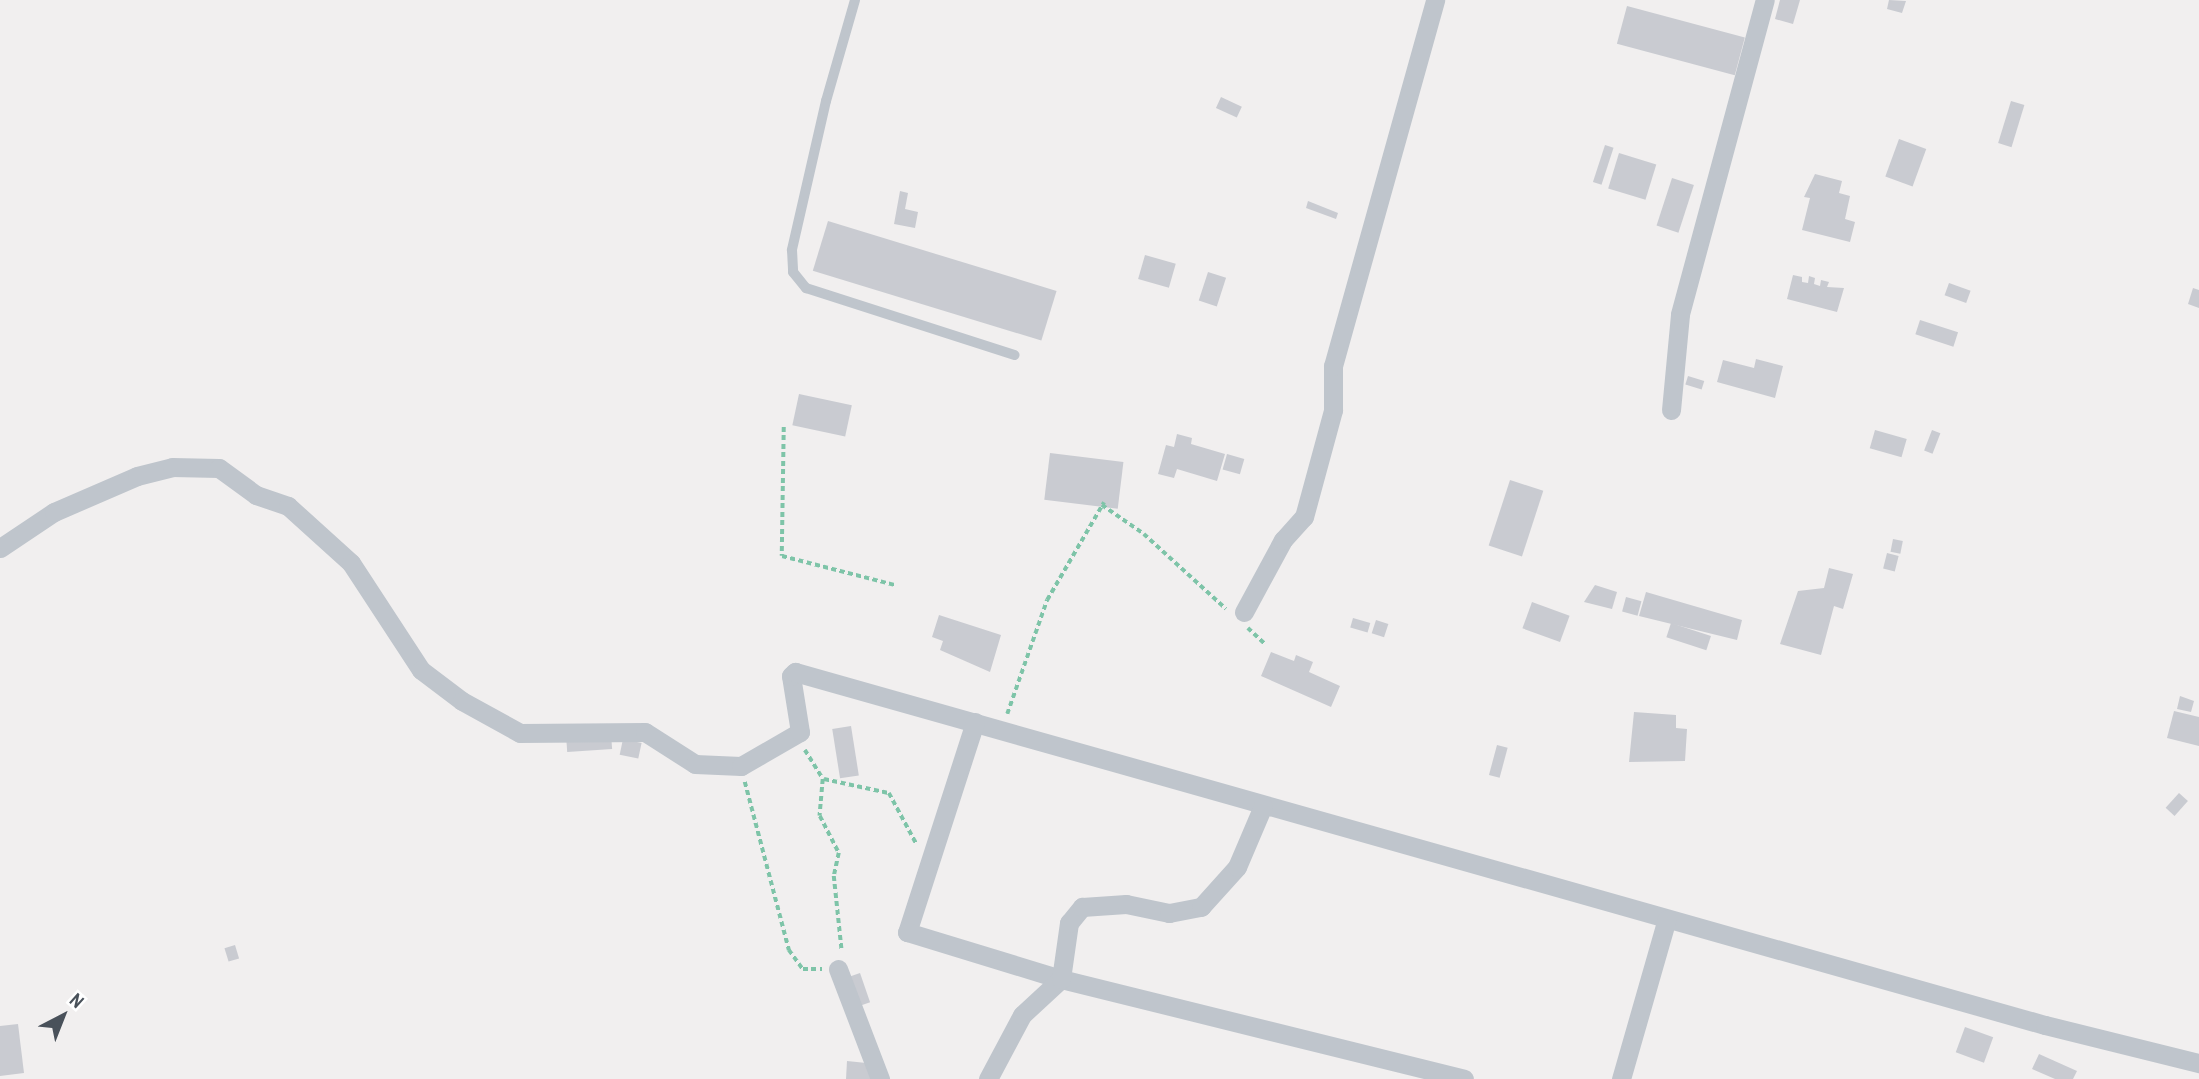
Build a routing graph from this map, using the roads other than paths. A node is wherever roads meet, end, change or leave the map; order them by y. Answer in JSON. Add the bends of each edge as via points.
{"nodes":[{"id":1,"x":855,"y":0,"type":"edge"},
{"id":2,"x":1435,"y":0,"type":"edge"},
{"id":3,"x":1765,"y":0,"type":"edge"},
{"id":4,"x":1015,"y":355,"type":"dead end"},
{"id":5,"x":1671,"y":410,"type":"dead end"},
{"id":6,"x":0,"y":548,"type":"edge"},
{"id":7,"x":1241,"y":618,"type":"road end"},
{"id":8,"x":975,"y":722,"type":"junction"},
{"id":9,"x":1263,"y":806,"type":"junction"},
{"id":10,"x":1667,"y":919,"type":"junction"},
{"id":11,"x":838,"y":969,"type":"road end"},
{"id":12,"x":1061,"y":979,"type":"junction"},
{"id":13,"x":2199,"y":1063,"type":"edge"},
{"id":14,"x":880,"y":1079,"type":"edge"},
{"id":15,"x":988,"y":1079,"type":"edge"},
{"id":16,"x":1464,"y":1079,"type":"edge"},
{"id":17,"x":1621,"y":1079,"type":"edge"}],
"edges":[{"from":1,"to":4,"type":"lane","via":[[822,115],[792,250],[793,272],[806,288]]},
{"from":2,"to":7,"type":"street","via":[[1332,366],[1333,410],[1304,517],[1283,540]]},
{"from":3,"to":5,"type":"street","via":[[1680,314]]},
{"from":6,"to":8,"type":"street","via":[[54,512],[137,476],[172,467],[219,468],[256,495],[288,506],[351,563],[421,670],[487,717],[520,733],[645,732],[695,764],[741,766],[800,732],[791,676],[795,672]]},
{"from":8,"to":9,"type":"street"},
{"from":8,"to":12,"type":"street","via":[[906,932]]},
{"from":9,"to":10,"type":"street","via":[[1346,824]]},
{"from":9,"to":12,"type":"street","via":[[1237,867],[1201,907],[1169,913],[1126,904],[1082,906],[1069,923]]},
{"from":10,"to":13,"type":"street"},
{"from":10,"to":17,"type":"street"},
{"from":11,"to":14,"type":"street"},
{"from":12,"to":15,"type":"street","via":[[1023,1015]]},
{"from":12,"to":16,"type":"street"}]}
